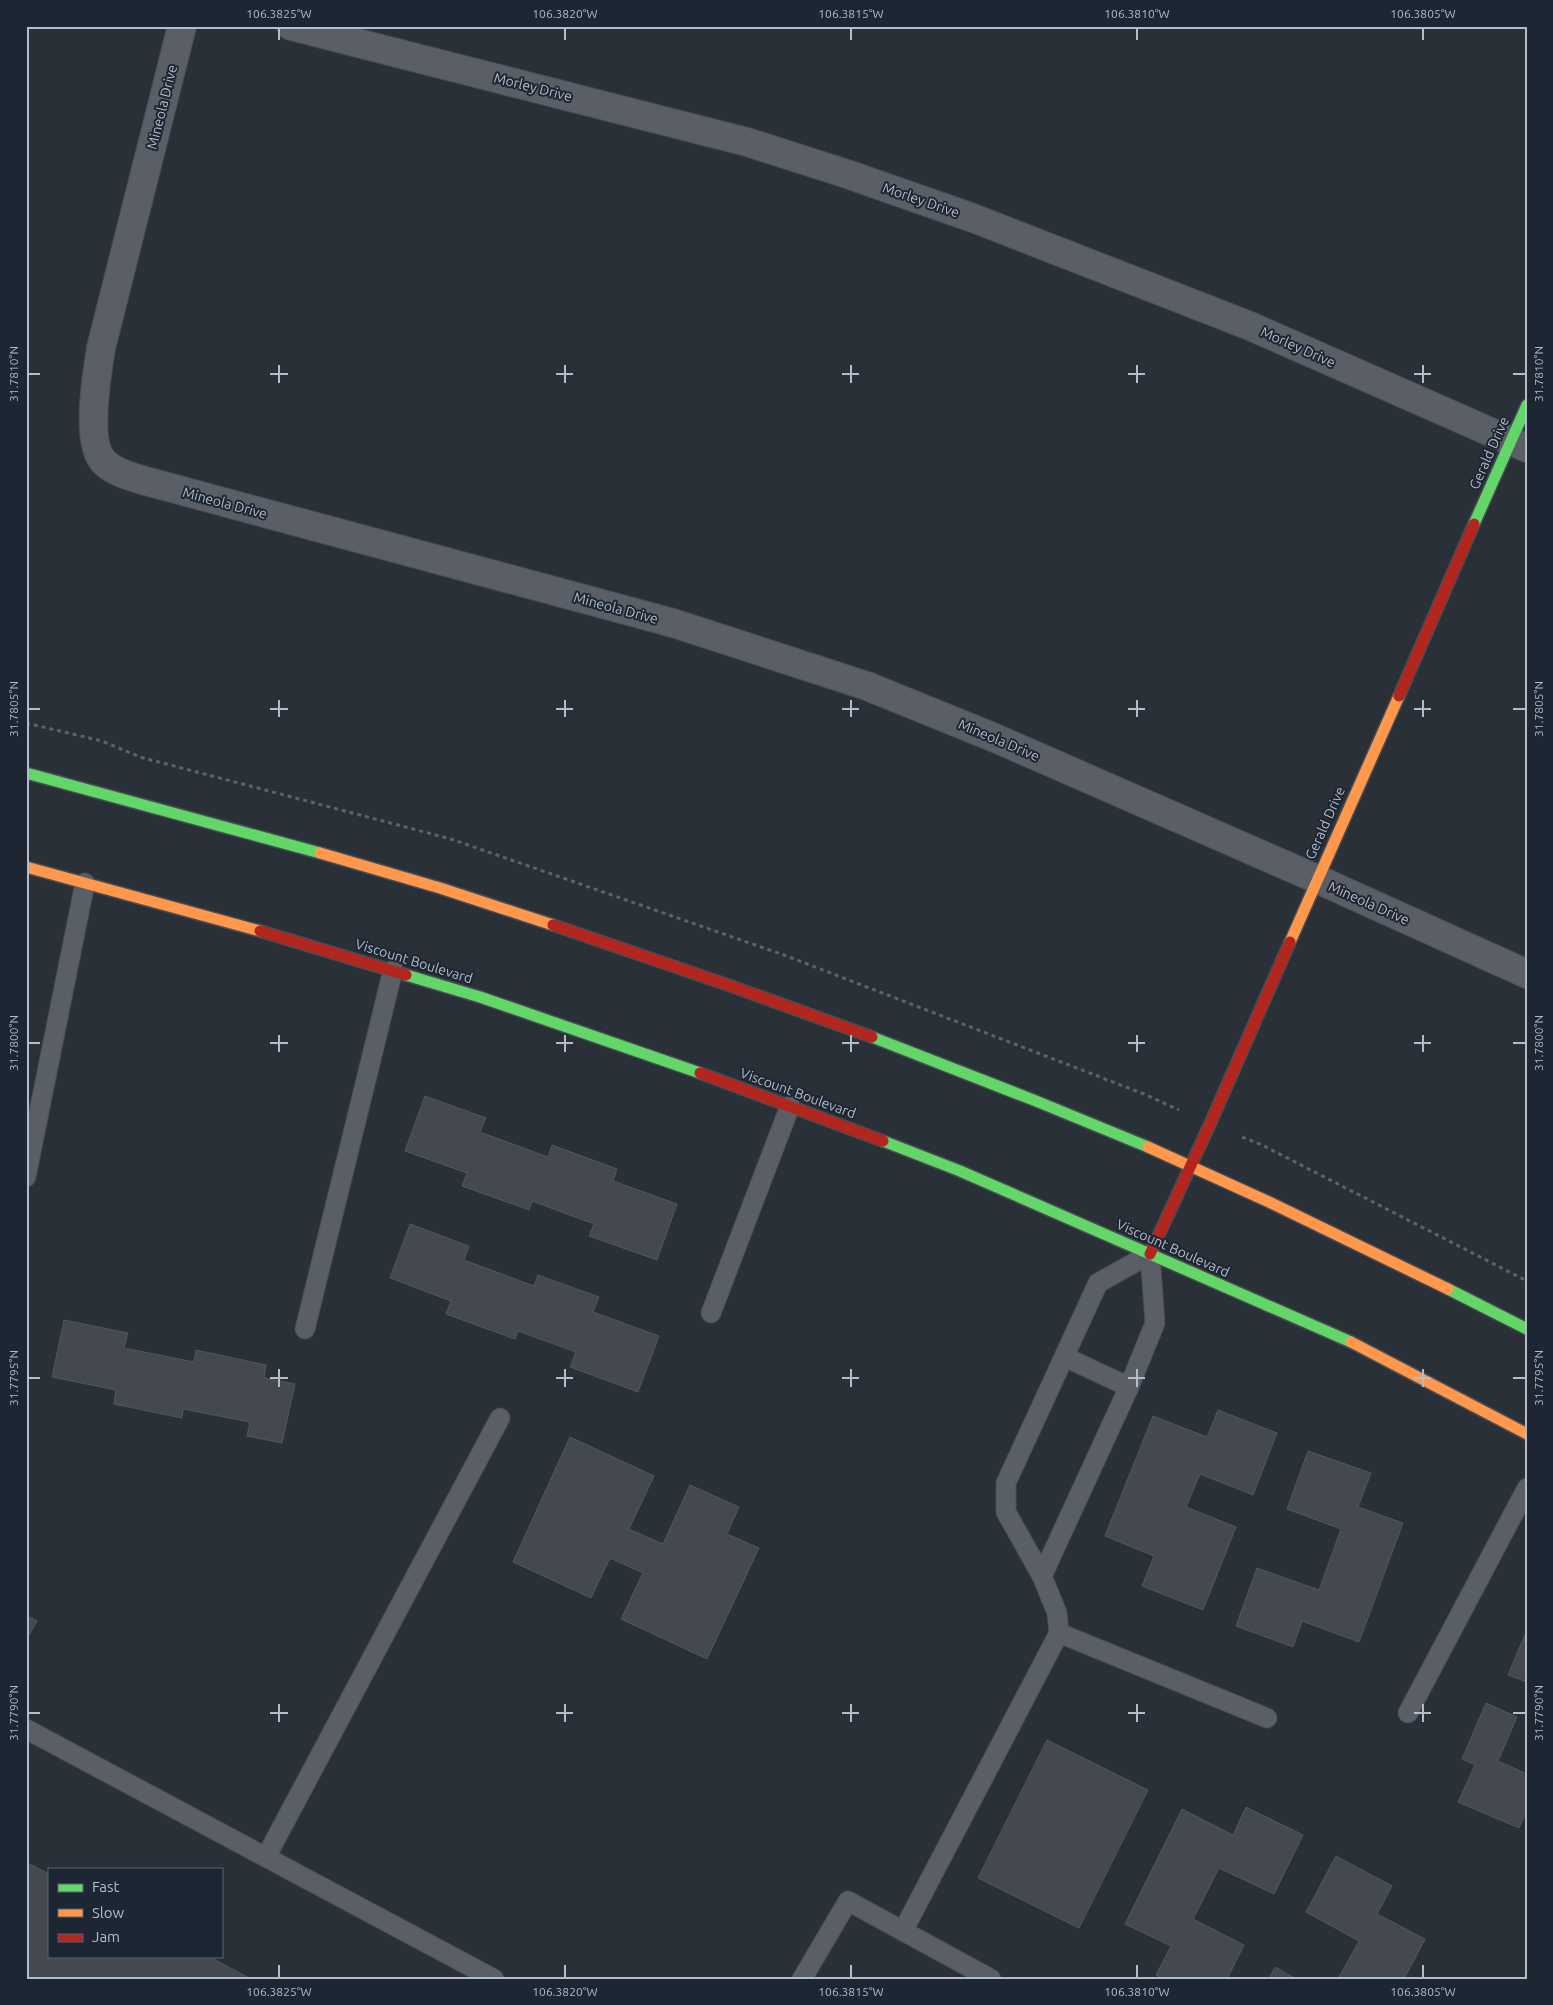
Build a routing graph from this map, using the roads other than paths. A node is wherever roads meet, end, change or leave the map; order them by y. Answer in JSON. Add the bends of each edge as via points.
{"nodes":[{"id":1,"x":182,"y":26,"type":"edge"},
{"id":2,"x":291,"y":26,"type":"edge"},
{"id":3,"x":1527,"y":405,"type":"edge"},
{"id":4,"x":1519,"y":444,"type":"edge"},
{"id":5,"x":26,"y":773,"type":"edge"},
{"id":6,"x":26,"y":867,"type":"edge"},
{"id":7,"x":1317,"y":879,"type":"junction"},
{"id":8,"x":86,"y":883,"type":"junction"},
{"id":9,"x":393,"y":970,"type":"junction"},
{"id":10,"x":1527,"y":974,"type":"edge"},
{"id":11,"x":790,"y":1106,"type":"junction"},
{"id":12,"x":32,"y":1124,"type":"edge"},
{"id":13,"x":1190,"y":1167,"type":"junction"},
{"id":14,"x":26,"y":1177,"type":"edge"},
{"id":15,"x":1150,"y":1254,"type":"junction"},
{"id":16,"x":711,"y":1313,"type":"dead end"},
{"id":17,"x":305,"y":1329,"type":"dead end"},
{"id":18,"x":1527,"y":1329,"type":"edge"},
{"id":19,"x":1065,"y":1357,"type":"junction"},
{"id":20,"x":1129,"y":1387,"type":"junction"},
{"id":21,"x":500,"y":1418,"type":"dead end"},
{"id":22,"x":1527,"y":1434,"type":"edge"},
{"id":23,"x":1527,"y":1488,"type":"edge"},
{"id":24,"x":1042,"y":1576,"type":"junction"},
{"id":25,"x":1059,"y":1633,"type":"junction"},
{"id":26,"x":1408,"y":1713,"type":"dead end"},
{"id":27,"x":1267,"y":1718,"type":"dead end"},
{"id":28,"x":26,"y":1729,"type":"edge"},
{"id":29,"x":266,"y":1857,"type":"junction"},
{"id":30,"x":903,"y":1931,"type":"junction"},
{"id":31,"x":494,"y":1979,"type":"edge"},
{"id":32,"x":802,"y":1979,"type":"edge"},
{"id":33,"x":992,"y":1979,"type":"edge"}],
"edges":[{"from":1,"to":7,"type":"street","name":"Mineola Drive","via":[[101,348],[94,395],[94,435],[102,460],[111,469],[673,623],[867,686],[995,738]]},
{"from":2,"to":4,"type":"street","name":"Morley Drive","via":[[747,142],[847,174],[972,218],[1250,326]]},
{"from":3,"to":4,"type":"main road","name":"Gerald Drive"},
{"from":4,"to":7,"type":"main road","name":"Gerald Drive"},
{"from":5,"to":13,"type":"main road","via":[[277,840],[496,906],[653,958],[879,1039],[1114,1133]]},
{"from":6,"to":8,"type":"main road","name":"Viscount Boulevard"},
{"from":7,"to":10,"type":"street","name":"Mineola Drive"},
{"from":7,"to":13,"type":"main road","name":"Gerald Drive"},
{"from":8,"to":9,"type":"main road","name":"Viscount Boulevard"},
{"from":8,"to":12,"type":"lane"},
{"from":9,"to":11,"type":"main road","name":"Viscount Boulevard","via":[[554,1022]]},
{"from":9,"to":17,"type":"lane"},
{"from":11,"to":15,"type":"main road","name":"Viscount Boulevard","via":[[951,1168]]},
{"from":11,"to":16,"type":"lane"},
{"from":12,"to":14,"type":"lane"},
{"from":13,"to":15,"type":"main road","name":"Gerald Drive"},
{"from":13,"to":18,"type":"main road","via":[[1329,1230]]},
{"from":15,"to":19,"type":"lane","via":[[1098,1283]]},
{"from":15,"to":20,"type":"lane","via":[[1155,1323]]},
{"from":15,"to":22,"type":"main road","name":"Viscount Boulevard","via":[[1333,1333]]},
{"from":19,"to":20,"type":"lane"},
{"from":19,"to":24,"type":"lane","via":[[1006,1483],[1006,1512]]},
{"from":20,"to":24,"type":"lane"},
{"from":21,"to":29,"type":"lane"},
{"from":23,"to":26,"type":"lane"},
{"from":24,"to":25,"type":"lane","via":[[1057,1612]]},
{"from":25,"to":27,"type":"lane"},
{"from":25,"to":30,"type":"lane"},
{"from":28,"to":29,"type":"lane"},
{"from":29,"to":31,"type":"lane"},
{"from":30,"to":32,"type":"lane","via":[[848,1901]]},
{"from":30,"to":33,"type":"lane"}]}
